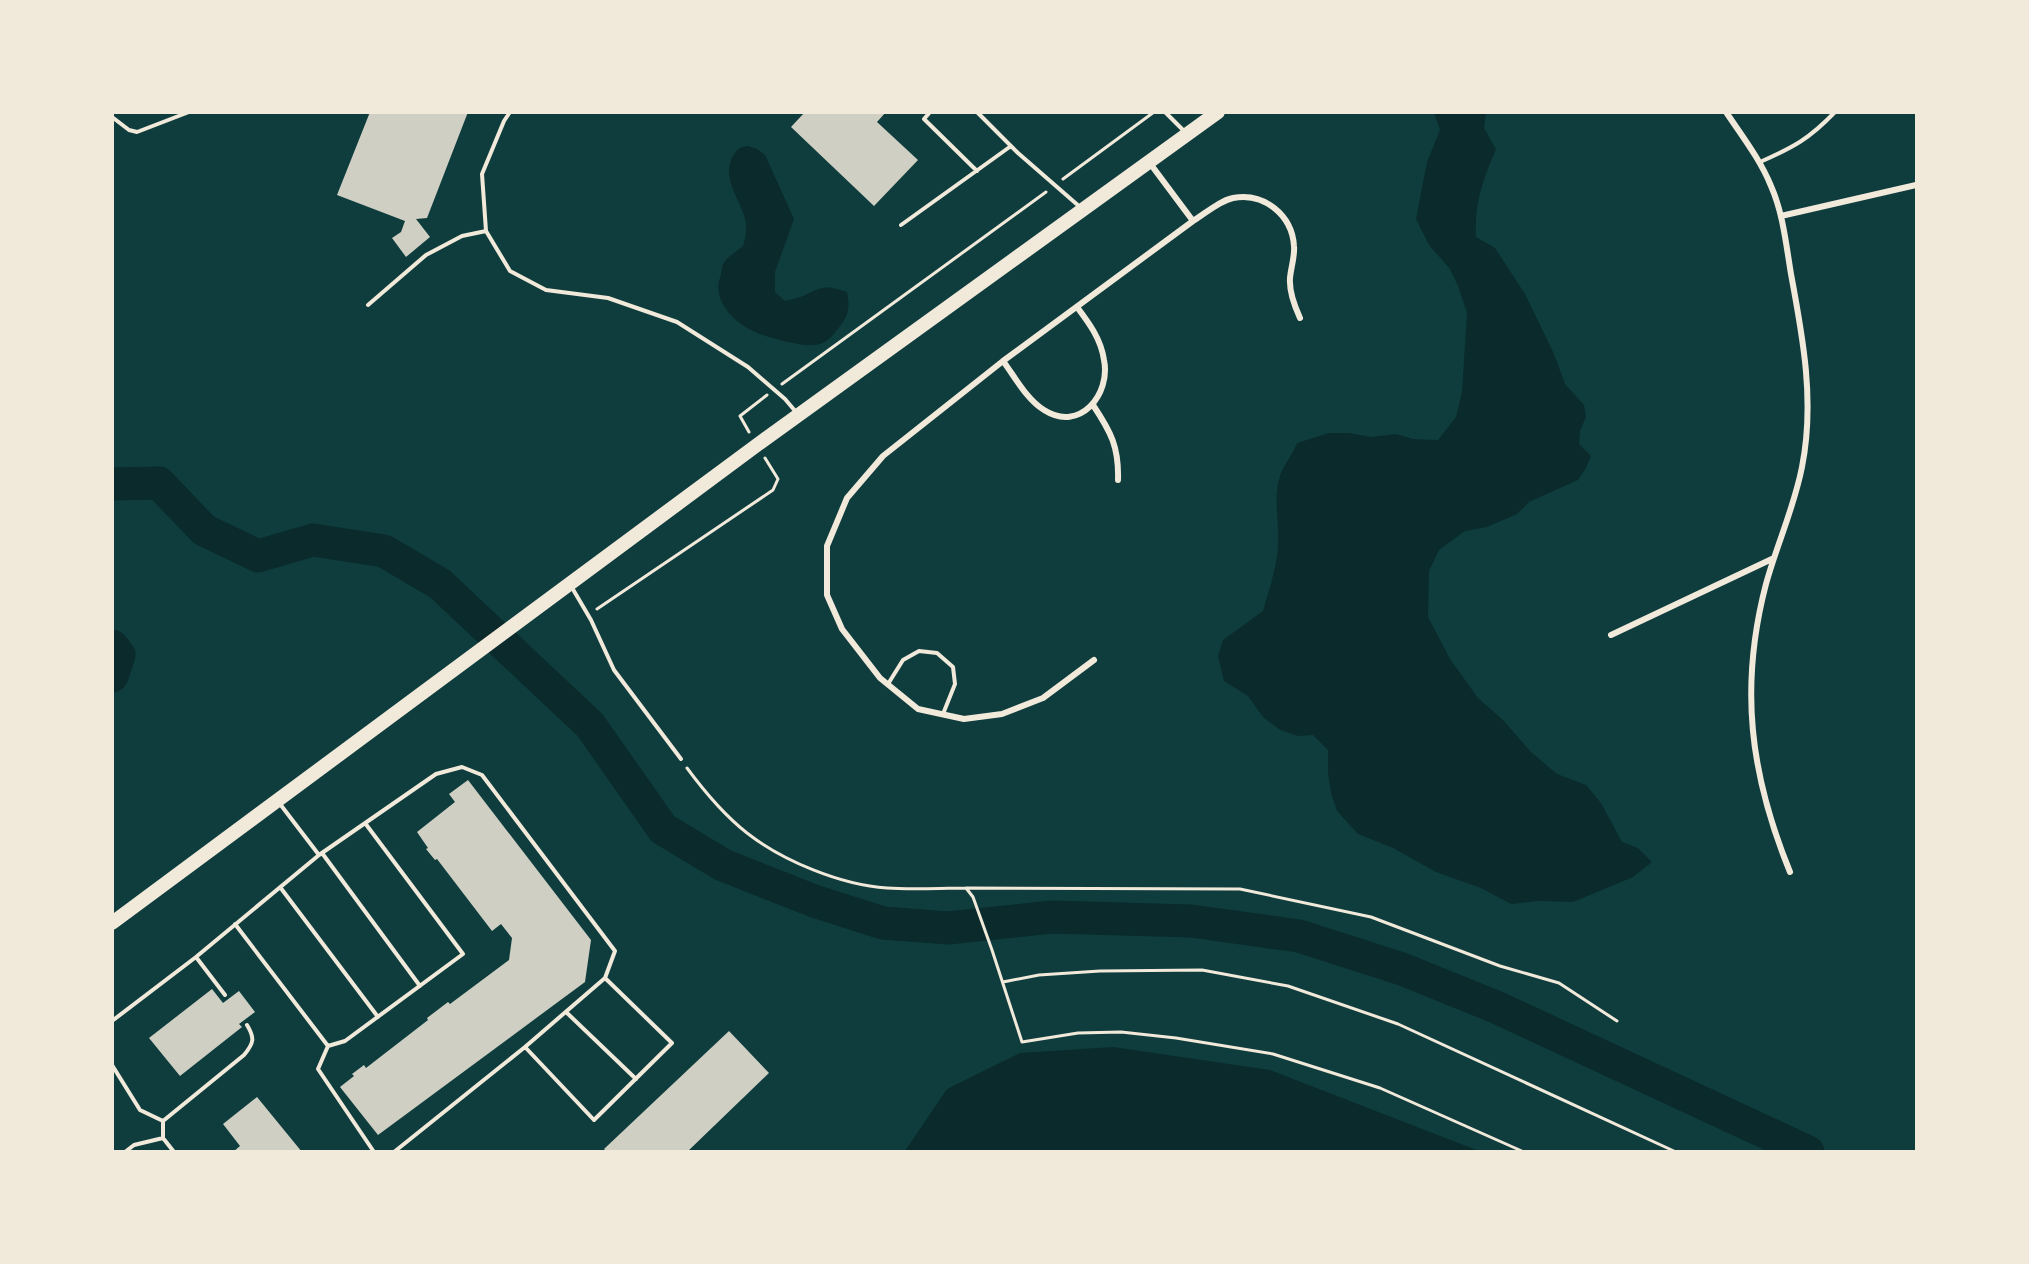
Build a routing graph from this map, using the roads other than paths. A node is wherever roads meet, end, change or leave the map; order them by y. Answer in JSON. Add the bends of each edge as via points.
{"nodes":[{"id":1,"x":189,"y":112,"type":"edge"},
{"id":2,"x":510,"y":112,"type":"edge"},
{"id":3,"x":930,"y":112,"type":"edge"},
{"id":4,"x":977,"y":112,"type":"edge"},
{"id":5,"x":1165,"y":112,"type":"edge"},
{"id":6,"x":1218,"y":112,"type":"edge"},
{"id":7,"x":1726,"y":112,"type":"edge"},
{"id":8,"x":1835,"y":112,"type":"edge"},
{"id":9,"x":112,"y":117,"type":"edge"},
{"id":10,"x":1188,"y":134,"type":"junction"},
{"id":11,"x":1011,"y":146,"type":"junction"},
{"id":12,"x":1149,"y":162,"type":"junction"},
{"id":13,"x":1760,"y":162,"type":"junction"},
{"id":14,"x":977,"y":171,"type":"junction"},
{"id":15,"x":1917,"y":185,"type":"edge"},
{"id":16,"x":1083,"y":210,"type":"junction"},
{"id":17,"x":1781,"y":216,"type":"junction"},
{"id":18,"x":1193,"y":221,"type":"junction"},
{"id":19,"x":901,"y":225,"type":"dead end"},
{"id":20,"x":486,"y":231,"type":"junction"},
{"id":21,"x":368,"y":305,"type":"dead end"},
{"id":22,"x":1077,"y":307,"type":"junction"},
{"id":23,"x":1300,"y":318,"type":"dead end"},
{"id":24,"x":1003,"y":361,"type":"junction"},
{"id":25,"x":1093,"y":405,"type":"junction"},
{"id":26,"x":798,"y":415,"type":"junction"},
{"id":27,"x":1118,"y":480,"type":"dead end"},
{"id":28,"x":1774,"y":558,"type":"junction"},
{"id":29,"x":570,"y":583,"type":"junction"},
{"id":30,"x":1611,"y":635,"type":"dead end"},
{"id":31,"x":1094,"y":660,"type":"dead end"},
{"id":32,"x":888,"y":684,"type":"junction"},
{"id":33,"x":943,"y":714,"type":"junction"},
{"id":34,"x":681,"y":759,"type":"road end"},
{"id":35,"x":277,"y":801,"type":"junction"},
{"id":36,"x":365,"y":823,"type":"junction"},
{"id":37,"x":320,"y":854,"type":"junction"},
{"id":38,"x":1790,"y":872,"type":"dead end"},
{"id":39,"x":280,"y":887,"type":"junction"},
{"id":40,"x":112,"y":923,"type":"edge"},
{"id":41,"x":235,"y":924,"type":"junction"},
{"id":42,"x":196,"y":957,"type":"junction"},
{"id":43,"x":605,"y":978,"type":"junction"},
{"id":44,"x":420,"y":986,"type":"junction"},
{"id":45,"x":225,"y":995,"type":"dead end"},
{"id":46,"x":566,"y":1012,"type":"junction"},
{"id":47,"x":378,"y":1017,"type":"junction"},
{"id":48,"x":112,"y":1021,"type":"edge"},
{"id":49,"x":247,"y":1025,"type":"dead end"},
{"id":50,"x":328,"y":1046,"type":"junction"},
{"id":51,"x":525,"y":1047,"type":"junction"},
{"id":52,"x":112,"y":1065,"type":"edge"},
{"id":53,"x":636,"y":1079,"type":"junction"},
{"id":54,"x":163,"y":1121,"type":"junction"},
{"id":55,"x":163,"y":1138,"type":"junction"},
{"id":56,"x":125,"y":1152,"type":"edge"},
{"id":57,"x":174,"y":1152,"type":"edge"},
{"id":58,"x":374,"y":1152,"type":"edge"},
{"id":59,"x":394,"y":1152,"type":"edge"}],
"edges":[{"from":1,"to":9,"type":"lane","via":[[137,132]]},
{"from":2,"to":20,"type":"lane","via":[[482,174]]},
{"from":3,"to":14,"type":"lane","via":[[924,119]]},
{"from":4,"to":11,"type":"lane"},
{"from":5,"to":10,"type":"lane"},
{"from":6,"to":10,"type":"highway"},
{"from":7,"to":13,"type":"street"},
{"from":8,"to":13,"type":"lane","via":[[1813,135]]},
{"from":10,"to":12,"type":"highway"},
{"from":11,"to":14,"type":"lane"},
{"from":11,"to":16,"type":"lane"},
{"from":12,"to":16,"type":"highway"},
{"from":12,"to":18,"type":"street"},
{"from":13,"to":17,"type":"street"},
{"from":14,"to":19,"type":"lane"},
{"from":15,"to":17,"type":"street"},
{"from":16,"to":26,"type":"highway"},
{"from":17,"to":28,"type":"street","via":[[1803,339],[1807,419],[1794,499]]},
{"from":18,"to":22,"type":"street"},
{"from":18,"to":23,"type":"street","via":[[1232,199],[1253,198],[1273,206],[1292,232],[1290,280]]},
{"from":20,"to":21,"type":"lane","via":[[462,236],[426,255]]},
{"from":20,"to":26,"type":"lane","via":[[510,271],[546,290],[608,298],[677,322],[748,367]]},
{"from":22,"to":24,"type":"street"},
{"from":22,"to":25,"type":"street","via":[[1099,341],[1105,360],[1105,381]]},
{"from":24,"to":25,"type":"street","via":[[1045,411],[1071,416]]},
{"from":24,"to":32,"type":"street","via":[[883,456],[847,498],[827,546],[827,595],[842,629]]},
{"from":25,"to":27,"type":"street","via":[[1115,442]]},
{"from":26,"to":29,"type":"highway"},
{"from":28,"to":30,"type":"street"},
{"from":28,"to":38,"type":"street","via":[[1758,618],[1751,704],[1762,790]]},
{"from":29,"to":34,"type":"lane","via":[[614,670]]},
{"from":29,"to":35,"type":"highway"},
{"from":31,"to":33,"type":"street","via":[[1043,698],[1002,714],[964,718]]},
{"from":32,"to":33,"type":"street","via":[[918,709]]},
{"from":32,"to":33,"type":"lane","via":[[903,660],[919,651],[937,653],[952,667],[955,684]]},
{"from":35,"to":37,"type":"lane"},
{"from":35,"to":40,"type":"highway"},
{"from":36,"to":37,"type":"lane"},
{"from":36,"to":43,"type":"lane","via":[[436,774],[462,766],[482,775],[615,951]]},
{"from":36,"to":44,"type":"lane","via":[[463,954]]},
{"from":37,"to":39,"type":"lane"},
{"from":37,"to":44,"type":"lane"},
{"from":39,"to":41,"type":"lane"},
{"from":39,"to":47,"type":"lane"},
{"from":41,"to":42,"type":"lane"},
{"from":41,"to":50,"type":"lane"},
{"from":42,"to":45,"type":"lane"},
{"from":42,"to":48,"type":"lane"},
{"from":43,"to":46,"type":"lane"},
{"from":43,"to":53,"type":"lane","via":[[672,1044]]},
{"from":44,"to":47,"type":"lane"},
{"from":46,"to":51,"type":"lane"},
{"from":46,"to":53,"type":"lane"},
{"from":47,"to":50,"type":"lane","via":[[345,1041]]},
{"from":49,"to":54,"type":"lane","via":[[253,1034],[253,1044],[244,1055]]},
{"from":50,"to":58,"type":"lane","via":[[318,1069]]},
{"from":51,"to":53,"type":"lane","via":[[594,1120]]},
{"from":51,"to":59,"type":"lane"},
{"from":52,"to":54,"type":"lane","via":[[140,1110]]},
{"from":54,"to":55,"type":"lane"},
{"from":55,"to":56,"type":"lane","via":[[134,1145]]},
{"from":55,"to":57,"type":"lane"}]}
